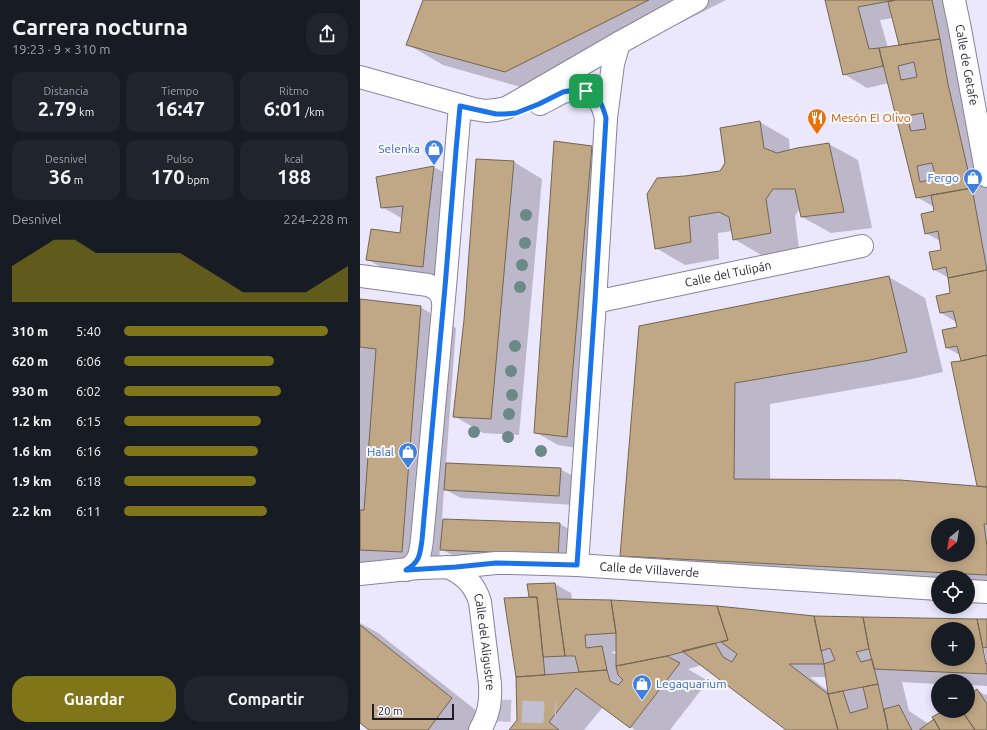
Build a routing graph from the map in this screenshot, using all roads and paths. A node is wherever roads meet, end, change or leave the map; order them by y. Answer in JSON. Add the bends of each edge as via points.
{"nodes":[{"id":1,"x":697,"y":0,"type":"edge"},
{"id":2,"x":954,"y":0,"type":"edge"},
{"id":3,"x":619,"y":43,"type":"junction"},
{"id":4,"x":360,"y":77,"type":"edge"},
{"id":5,"x":460,"y":106,"type":"junction"},
{"id":6,"x":486,"y":111,"type":"junction"},
{"id":7,"x":606,"y":118,"type":"junction"},
{"id":8,"x":987,"y":176,"type":"edge"},
{"id":9,"x":862,"y":246,"type":"dead end"},
{"id":10,"x":360,"y":276,"type":"edge"},
{"id":11,"x":443,"y":302,"type":"junction"},
{"id":12,"x":595,"y":302,"type":"junction"},
{"id":13,"x":577,"y":565,"type":"junction"},
{"id":14,"x":447,"y":567,"type":"junction"},
{"id":15,"x":406,"y":570,"type":"junction"},
{"id":16,"x":360,"y":574,"type":"edge"},
{"id":17,"x":931,"y":589,"type":"edge"},
{"id":18,"x":975,"y":591,"type":"edge"},
{"id":19,"x":987,"y":592,"type":"edge"},
{"id":20,"x":480,"y":730,"type":"edge"}],
"edges":[{"from":1,"to":3,"type":"street"},
{"from":2,"to":8,"type":"street","name":"Calle de Getafe"},
{"from":3,"to":6,"type":"street","via":[[506,108]]},
{"from":3,"to":7,"type":"street","via":[[612,64]]},
{"from":4,"to":5,"type":"street"},
{"from":5,"to":6,"type":"street"},
{"from":5,"to":11,"type":"street"},
{"from":6,"to":7,"type":"street","via":[[496,114],[516,113],[563,92],[580,90],[591,92],[596,97]]},
{"from":7,"to":12,"type":"street"},
{"from":9,"to":12,"type":"street","name":"Calle del Tulipán"},
{"from":10,"to":11,"type":"street","via":[[428,285],[440,293]]},
{"from":11,"to":15,"type":"street","via":[[420,552],[416,562]]},
{"from":12,"to":13,"type":"street"},
{"from":13,"to":14,"type":"street","name":"Calle de Villaverde","via":[[496,563]]},
{"from":13,"to":17,"type":"street","name":"Calle de Villaverde"},
{"from":14,"to":15,"type":"street","name":"Calle de Villaverde"},
{"from":14,"to":20,"type":"street","name":"Calle del Aligustre","via":[[464,576],[474,588],[480,602],[491,694],[489,710]]},
{"from":15,"to":16,"type":"street","name":"Calle de Villaverde"},
{"from":18,"to":19,"type":"street"}]}
